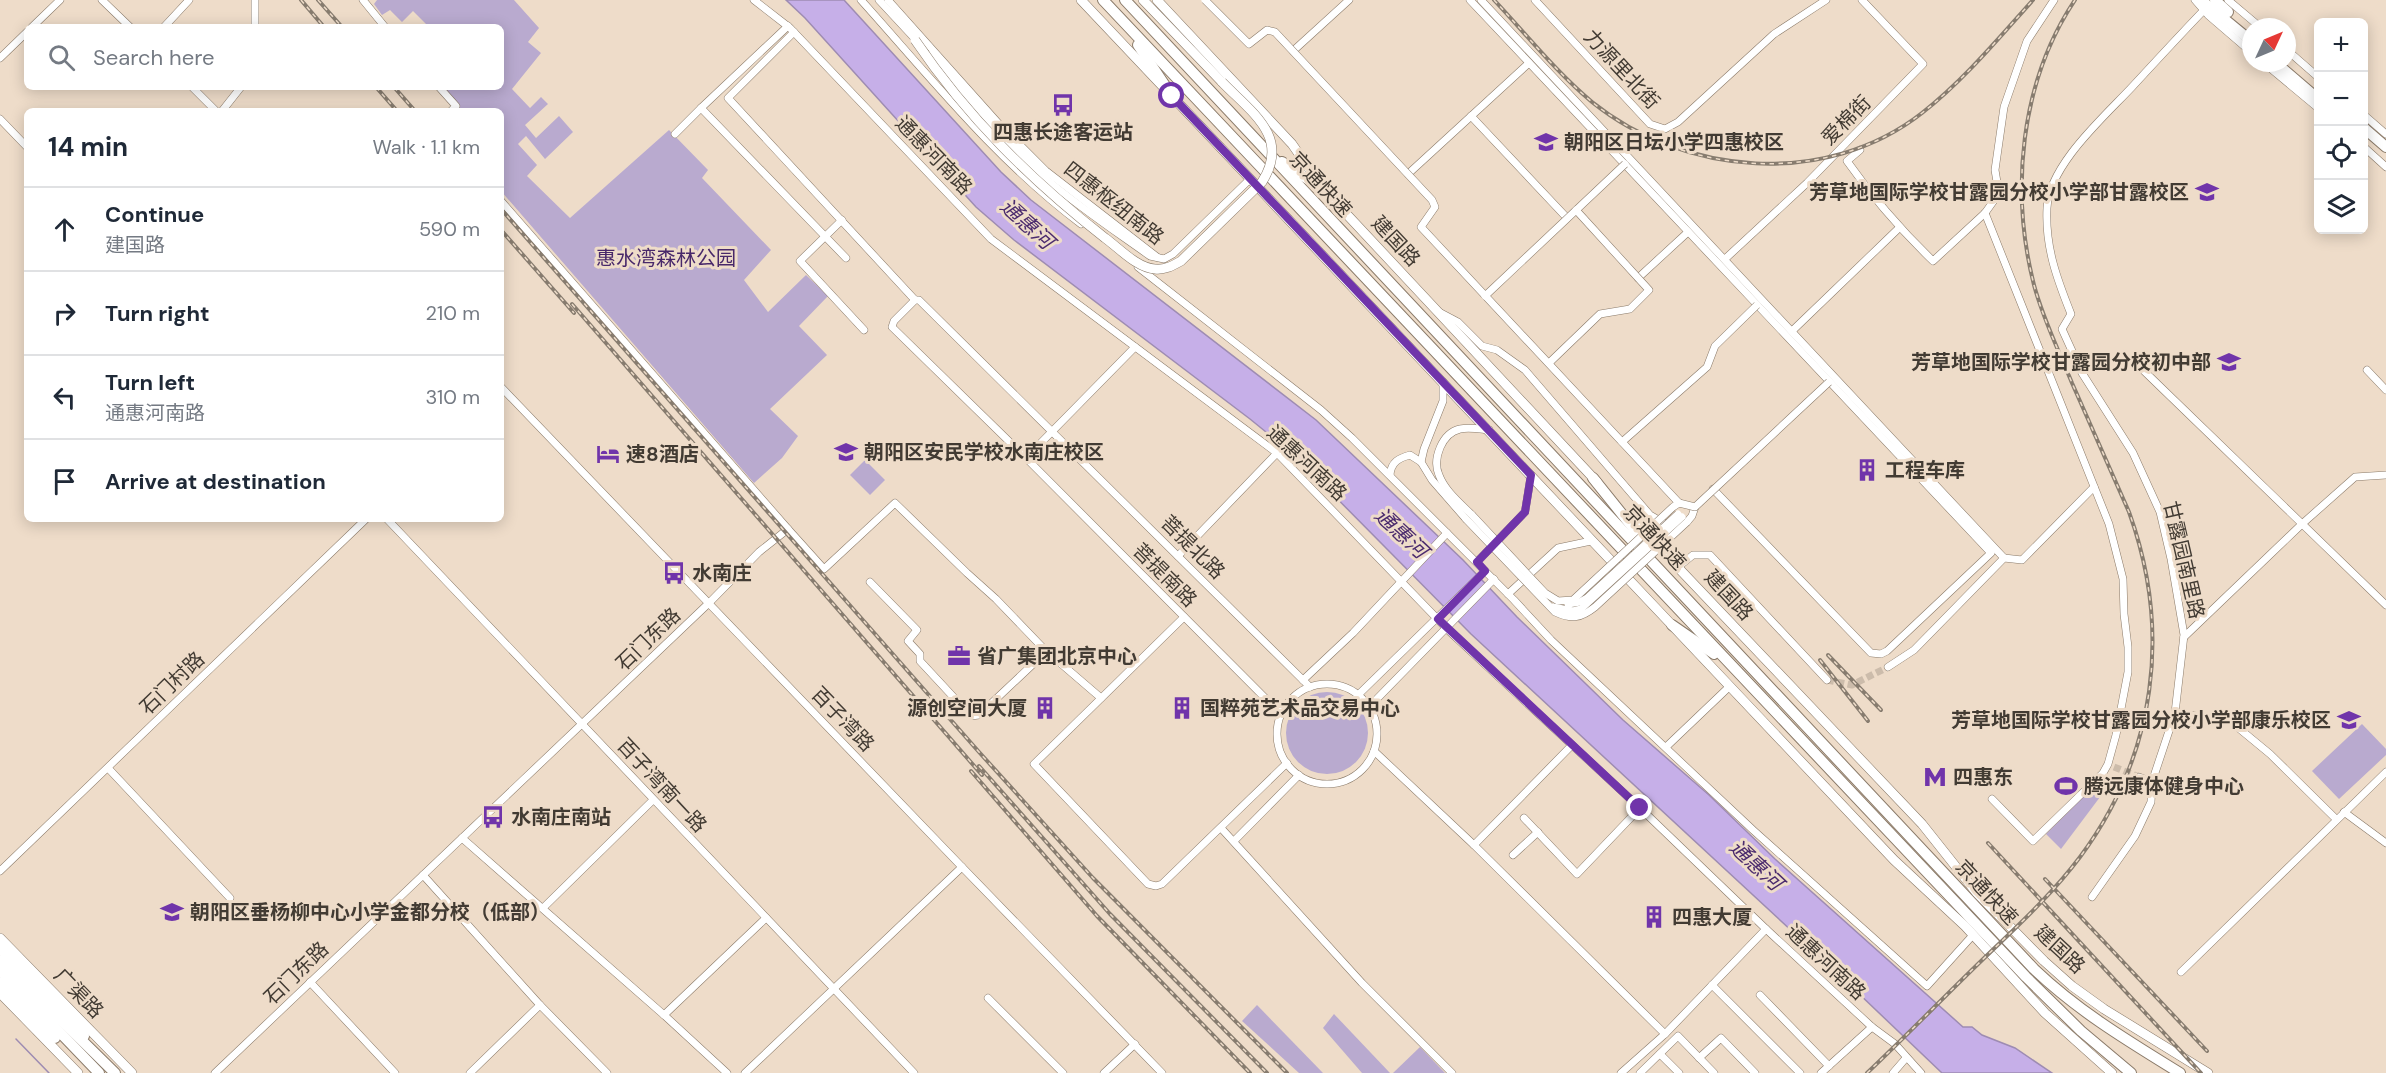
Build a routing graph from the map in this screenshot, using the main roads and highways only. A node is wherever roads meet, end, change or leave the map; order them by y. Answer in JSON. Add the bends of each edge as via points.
{"nodes":[{"id":1,"x":1081,"y":0,"type":"edge"},
{"id":2,"x":1102,"y":0,"type":"edge"},
{"id":3,"x":1125,"y":0,"type":"edge"},
{"id":4,"x":1143,"y":0,"type":"edge"},
{"id":5,"x":1157,"y":0,"type":"edge"},
{"id":6,"x":2215,"y":0,"type":"edge"},
{"id":7,"x":2202,"y":5,"type":"edge"},
{"id":8,"x":1121,"y":20,"type":"junction"},
{"id":9,"x":2242,"y":24,"type":"edge"},
{"id":10,"x":2242,"y":34,"type":"edge"},
{"id":11,"x":915,"y":39,"type":"road end"},
{"id":12,"x":2296,"y":70,"type":"edge"},
{"id":13,"x":2284,"y":72,"type":"edge"},
{"id":14,"x":2314,"y":85,"type":"edge"},
{"id":15,"x":2314,"y":95,"type":"edge"},
{"id":16,"x":1172,"y":96,"type":"junction"},
{"id":17,"x":2368,"y":131,"type":"edge"},
{"id":18,"x":2368,"y":140,"type":"edge"},
{"id":19,"x":2386,"y":147,"type":"edge"},
{"id":20,"x":1266,"y":152,"type":"junction"},
{"id":21,"x":2386,"y":156,"type":"edge"},
{"id":22,"x":1324,"y":190,"type":"junction"},
{"id":23,"x":1593,"y":478,"type":"junction"},
{"id":24,"x":1699,"y":610,"type":"junction"},
{"id":25,"x":1672,"y":625,"type":"junction"},
{"id":26,"x":1731,"y":666,"type":"junction"},
{"id":27,"x":0,"y":938,"type":"edge"},
{"id":28,"x":3,"y":947,"type":"edge"},
{"id":29,"x":0,"y":960,"type":"edge"},
{"id":30,"x":0,"y":970,"type":"edge"},
{"id":31,"x":0,"y":982,"type":"edge"},
{"id":32,"x":0,"y":993,"type":"edge"},
{"id":33,"x":98,"y":1056,"type":"junction"},
{"id":34,"x":2098,"y":1061,"type":"junction"},
{"id":35,"x":98,"y":1072,"type":"edge"},
{"id":36,"x":78,"y":1073,"type":"edge"},
{"id":37,"x":115,"y":1073,"type":"edge"},
{"id":38,"x":132,"y":1073,"type":"edge"},
{"id":39,"x":2112,"y":1073,"type":"edge"},
{"id":40,"x":2120,"y":1073,"type":"edge"},
{"id":41,"x":2131,"y":1073,"type":"edge"},
{"id":42,"x":2180,"y":1073,"type":"edge"},
{"id":43,"x":2208,"y":1073,"type":"edge"}],
"edges":[{"from":1,"to":16,"type":"main road"},
{"from":2,"to":8,"type":"highway","name":"京通快速"},
{"from":3,"to":20,"type":"highway","name":"京通快速"},
{"from":4,"to":11,"type":"main road","bridge":true,"via":[[1265,128],[1271,139],[1271,168],[1254,190],[1169,268],[1144,267],[1021,167],[953,92]]},
{"from":5,"to":22,"type":"main road","name":"建国路","via":[[1292,144]]},
{"from":6,"to":9,"type":"highway"},
{"from":7,"to":10,"type":"highway"},
{"from":8,"to":16,"type":"highway"},
{"from":8,"to":26,"type":"highway","name":"京通快速"},
{"from":12,"to":14,"type":"highway"},
{"from":13,"to":15,"type":"highway"},
{"from":16,"to":25,"type":"main road"},
{"from":17,"to":19,"type":"highway"},
{"from":18,"to":21,"type":"highway"},
{"from":20,"to":22,"type":"highway"},
{"from":20,"to":24,"type":"highway","name":"京通快速"},
{"from":22,"to":23,"type":"main road","name":"建国路"},
{"from":23,"to":24,"type":"highway"},
{"from":23,"to":43,"type":"main road","name":"建国路","via":[[1922,824],[1976,892],[2044,961],[2104,1009]]},
{"from":24,"to":42,"type":"highway","name":"京通快速","via":[[2062,996]]},
{"from":25,"to":26,"type":"highway"},
{"from":25,"to":34,"type":"main road","via":[[1894,860],[1973,935],[2045,1013]]},
{"from":26,"to":41,"type":"highway","name":"京通快速","via":[[2054,1005]]},
{"from":27,"to":28,"type":"main road","name":"广渠路"},
{"from":28,"to":33,"type":"highway","via":[[76,1025]]},
{"from":28,"to":38,"type":"main road","name":"广渠路"},
{"from":29,"to":33,"type":"highway","name":"广渠路"},
{"from":30,"to":35,"type":"highway","name":"广渠路"},
{"from":31,"to":35,"type":"highway","via":[[58,1041]]},
{"from":32,"to":36,"type":"main road"},
{"from":33,"to":37,"type":"highway","name":"广渠路"},
{"from":34,"to":39,"type":"main road"},
{"from":34,"to":40,"type":"main road"}]}
